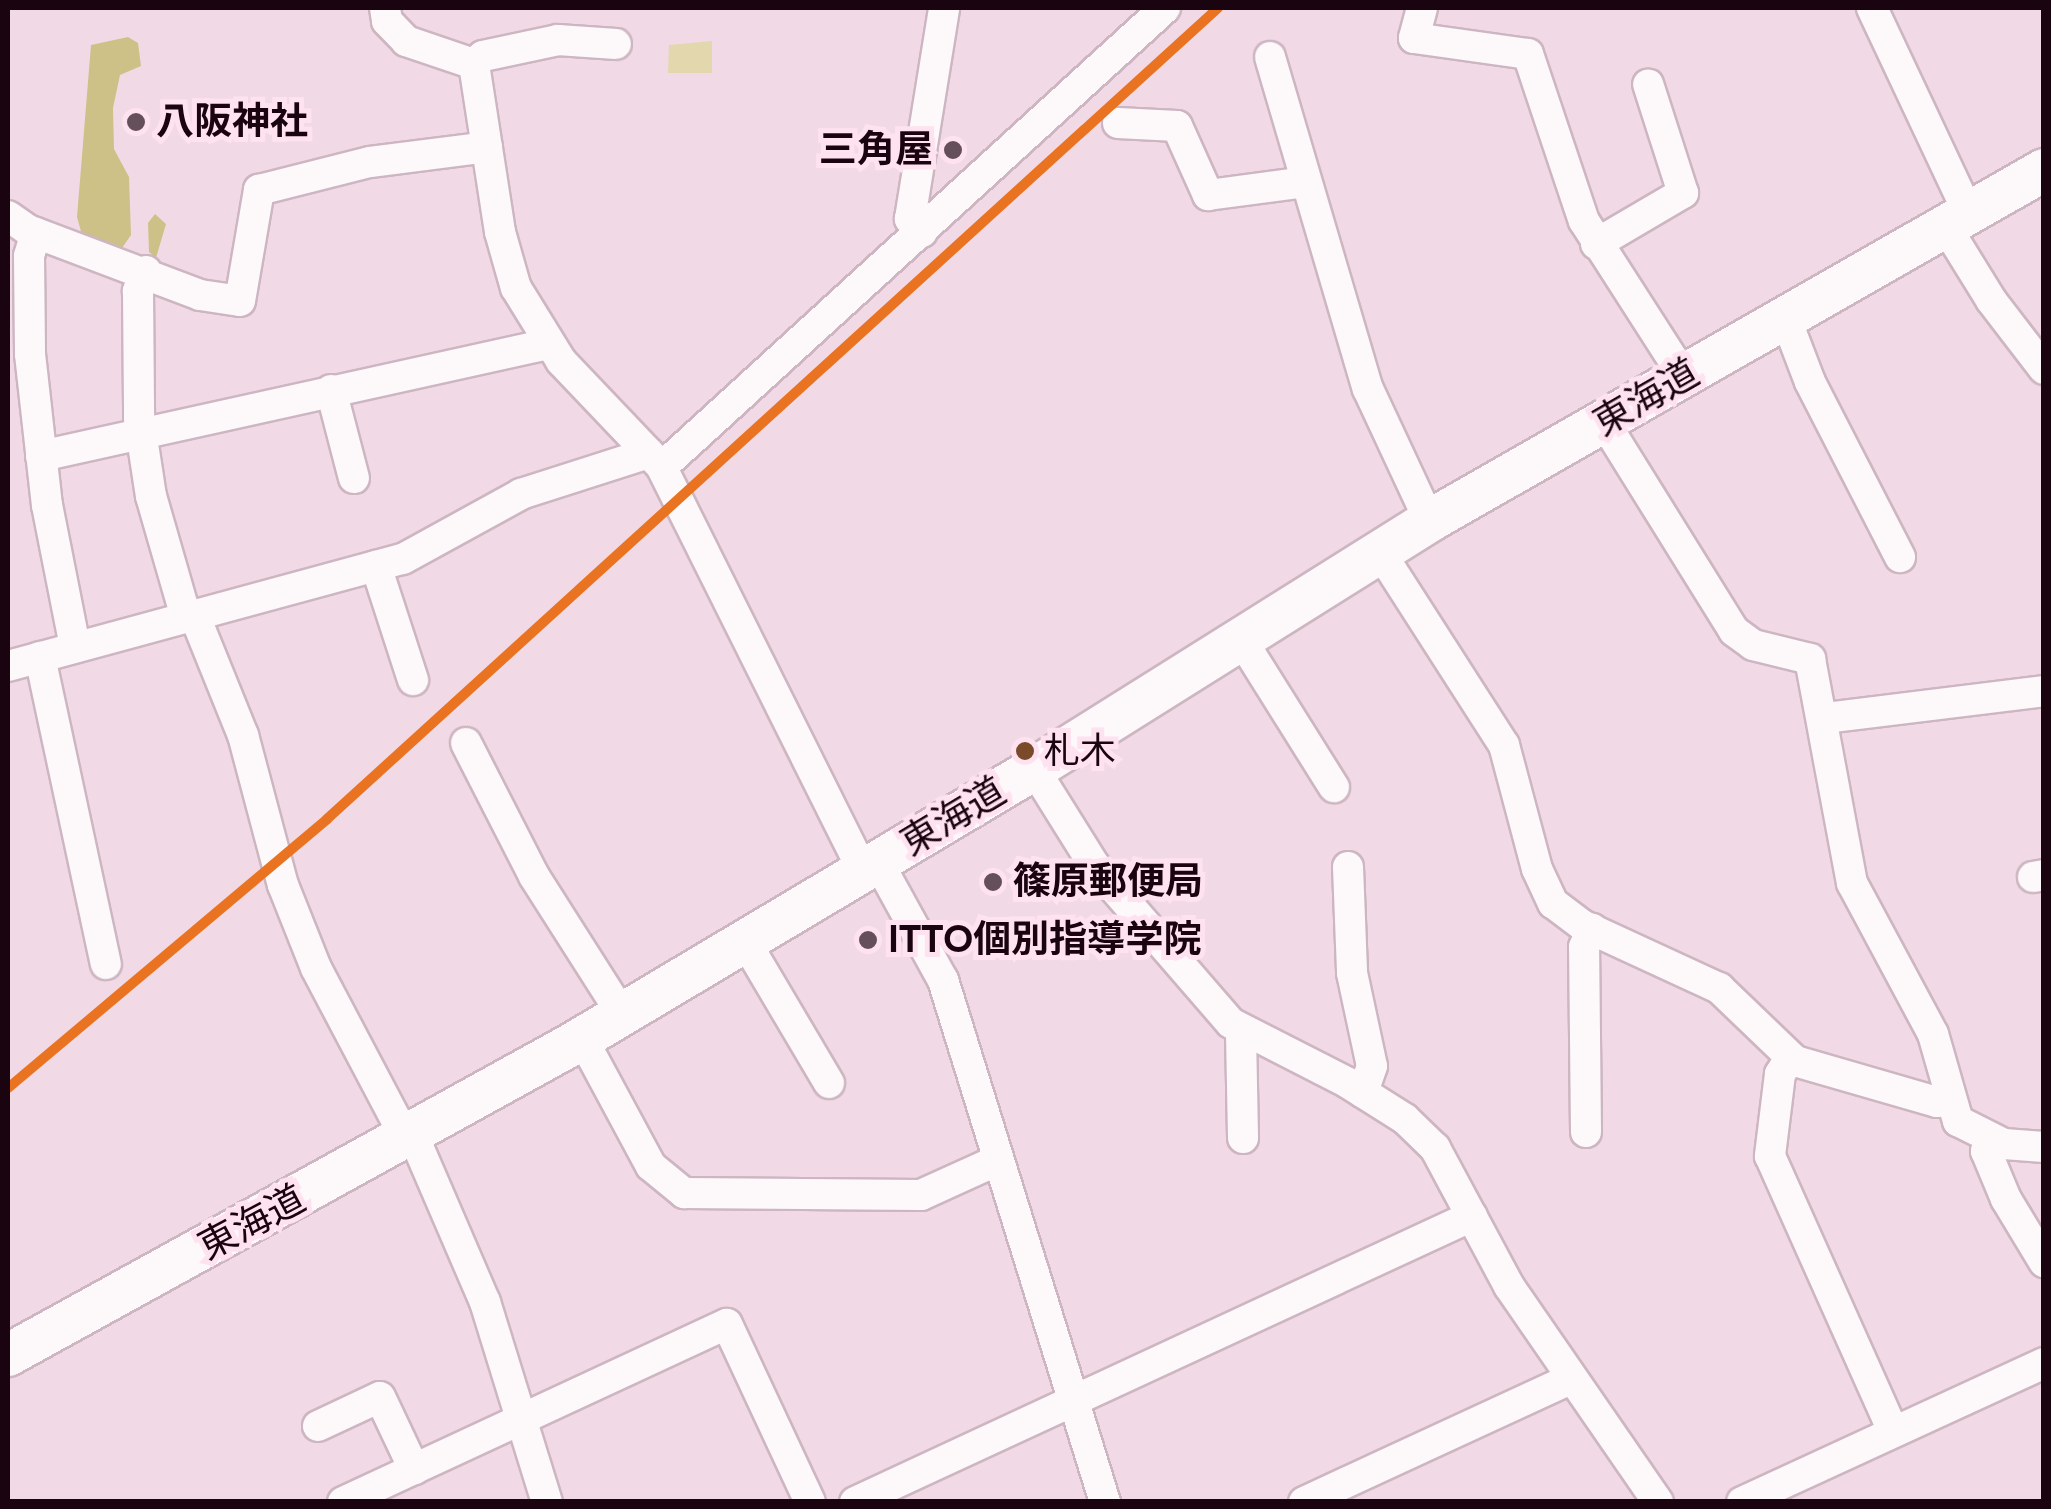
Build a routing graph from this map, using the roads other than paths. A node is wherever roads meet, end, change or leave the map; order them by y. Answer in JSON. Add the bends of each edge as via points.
{"nodes":[{"id":1,"x":385,"y":8,"type":"edge"},
{"id":2,"x":944,"y":8,"type":"edge"},
{"id":3,"x":1165,"y":8,"type":"edge"},
{"id":4,"x":1422,"y":8,"type":"edge"},
{"id":5,"x":1872,"y":8,"type":"edge"},
{"id":6,"x":616,"y":44,"type":"dead end"},
{"id":7,"x":1270,"y":56,"type":"dead end"},
{"id":8,"x":474,"y":64,"type":"junction"},
{"id":9,"x":1648,"y":84,"type":"dead end"},
{"id":10,"x":1118,"y":123,"type":"dead end"},
{"id":11,"x":487,"y":147,"type":"junction"},
{"id":12,"x":2044,"y":170,"type":"edge"},
{"id":13,"x":1305,"y":182,"type":"junction"},
{"id":14,"x":8,"y":216,"type":"edge"},
{"id":15,"x":1957,"y":220,"type":"junction"},
{"id":16,"x":922,"y":232,"type":"junction"},
{"id":17,"x":36,"y":234,"type":"junction"},
{"id":18,"x":1596,"y":244,"type":"junction"},
{"id":19,"x":146,"y":271,"type":"junction"},
{"id":20,"x":1786,"y":320,"type":"junction"},
{"id":21,"x":548,"y":344,"type":"junction"},
{"id":22,"x":2038,"y":352,"type":"edge"},
{"id":23,"x":1684,"y":377,"type":"junction"},
{"id":24,"x":331,"y":390,"type":"junction"},
{"id":25,"x":1604,"y":422,"type":"junction"},
{"id":26,"x":142,"y":435,"type":"junction"},
{"id":27,"x":41,"y":456,"type":"junction"},
{"id":28,"x":656,"y":460,"type":"junction"},
{"id":29,"x":354,"y":478,"type":"dead end"},
{"id":30,"x":1430,"y":522,"type":"junction"},
{"id":31,"x":1380,"y":552,"type":"junction"},
{"id":32,"x":1900,"y":557,"type":"dead end"},
{"id":33,"x":376,"y":566,"type":"junction"},
{"id":34,"x":190,"y":616,"type":"junction"},
{"id":35,"x":1241,"y":639,"type":"junction"},
{"id":36,"x":76,"y":647,"type":"junction"},
{"id":37,"x":40,"y":657,"type":"junction"},
{"id":38,"x":8,"y":666,"type":"edge"},
{"id":39,"x":413,"y":680,"type":"dead end"},
{"id":40,"x":2044,"y":690,"type":"edge"},
{"id":41,"x":1825,"y":718,"type":"junction"},
{"id":42,"x":466,"y":743,"type":"dead end"},
{"id":43,"x":1034,"y":769,"type":"junction"},
{"id":44,"x":1334,"y":787,"type":"dead end"},
{"id":45,"x":870,"y":866,"type":"junction"},
{"id":46,"x":1357,"y":880,"type":"dead end"},
{"id":47,"x":1592,"y":930,"type":"junction"},
{"id":48,"x":744,"y":941,"type":"junction"},
{"id":49,"x":106,"y":964,"type":"dead end"},
{"id":50,"x":622,"y":1014,"type":"junction"},
{"id":51,"x":1242,"y":1033,"type":"junction"},
{"id":52,"x":582,"y":1038,"type":"junction"},
{"id":53,"x":1790,"y":1058,"type":"junction"},
{"id":54,"x":829,"y":1083,"type":"dead end"},
{"id":55,"x":1362,"y":1092,"type":"junction"},
{"id":56,"x":1950,"y":1099,"type":"junction"},
{"id":57,"x":1586,"y":1132,"type":"dead end"},
{"id":58,"x":410,"y":1137,"type":"junction"},
{"id":59,"x":1243,"y":1138,"type":"dead end"},
{"id":60,"x":1990,"y":1139,"type":"junction"},
{"id":61,"x":2044,"y":1147,"type":"edge"},
{"id":62,"x":998,"y":1160,"type":"junction"},
{"id":63,"x":1472,"y":1216,"type":"junction"},
{"id":64,"x":2044,"y":1262,"type":"edge"},
{"id":65,"x":8,"y":1355,"type":"edge"},
{"id":66,"x":2044,"y":1363,"type":"edge"},
{"id":67,"x":1572,"y":1378,"type":"junction"},
{"id":68,"x":1073,"y":1400,"type":"junction"},
{"id":69,"x":327,"y":1412,"type":"dead end"},
{"id":70,"x":521,"y":1419,"type":"junction"},
{"id":71,"x":1893,"y":1432,"type":"junction"},
{"id":72,"x":414,"y":1469,"type":"junction"},
{"id":73,"x":344,"y":1502,"type":"edge"},
{"id":74,"x":548,"y":1502,"type":"edge"},
{"id":75,"x":810,"y":1502,"type":"edge"},
{"id":76,"x":855,"y":1502,"type":"edge"},
{"id":77,"x":1105,"y":1502,"type":"edge"},
{"id":78,"x":1304,"y":1502,"type":"edge"},
{"id":79,"x":1658,"y":1502,"type":"edge"},
{"id":80,"x":1742,"y":1502,"type":"edge"}],
"edges":[{"from":1,"to":8,"type":"street","via":[[394,32],[406,40]]},
{"from":2,"to":16,"type":"street","via":[[910,220]]},
{"from":3,"to":16,"type":"street"},
{"from":4,"to":18,"type":"street","via":[[1414,38],[1528,54]]},
{"from":5,"to":15,"type":"street"},
{"from":6,"to":8,"type":"street","via":[[558,40],[482,56]]},
{"from":7,"to":13,"type":"street"},
{"from":8,"to":11,"type":"street"},
{"from":9,"to":18,"type":"street","via":[[1684,193]]},
{"from":10,"to":13,"type":"street","via":[[1178,126],[1208,195]]},
{"from":11,"to":19,"type":"street","via":[[370,162],[260,190],[240,302],[200,295]]},
{"from":11,"to":21,"type":"street","via":[[506,261]]},
{"from":12,"to":15,"type":"main road","name":"東海道"},
{"from":13,"to":30,"type":"street","via":[[1378,417]]},
{"from":14,"to":17,"type":"street"},
{"from":15,"to":20,"type":"main road","name":"東海道"},
{"from":15,"to":22,"type":"street"},
{"from":16,"to":28,"type":"street"},
{"from":17,"to":19,"type":"street"},
{"from":17,"to":27,"type":"street","via":[[28,256],[30,354]]},
{"from":18,"to":23,"type":"street"},
{"from":19,"to":26,"type":"street","via":[[138,291]]},
{"from":20,"to":23,"type":"main road","name":"東海道"},
{"from":20,"to":32,"type":"street","via":[[1810,382]]},
{"from":21,"to":24,"type":"street"},
{"from":21,"to":28,"type":"street"},
{"from":23,"to":25,"type":"main road","name":"東海道"},
{"from":24,"to":26,"type":"street"},
{"from":24,"to":29,"type":"street"},
{"from":25,"to":30,"type":"main road","name":"東海道"},
{"from":25,"to":41,"type":"street","via":[[1734,631],[1753,645],[1810,659]]},
{"from":26,"to":27,"type":"street"},
{"from":26,"to":34,"type":"street","via":[[150,496]]},
{"from":27,"to":36,"type":"street"},
{"from":28,"to":33,"type":"street","via":[[520,494],[423,552]]},
{"from":28,"to":45,"type":"street"},
{"from":30,"to":31,"type":"main road","name":"東海道"},
{"from":31,"to":35,"type":"main road","name":"東海道"},
{"from":31,"to":47,"type":"street","via":[[1504,745],[1543,887],[1567,916]]},
{"from":33,"to":34,"type":"street"},
{"from":33,"to":39,"type":"street"},
{"from":34,"to":36,"type":"street"},
{"from":34,"to":58,"type":"street","via":[[244,734],[283,886],[309,952]]},
{"from":35,"to":43,"type":"main road","name":"東海道"},
{"from":35,"to":44,"type":"street"},
{"from":36,"to":37,"type":"street"},
{"from":37,"to":38,"type":"street"},
{"from":37,"to":49,"type":"street"},
{"from":40,"to":41,"type":"street"},
{"from":41,"to":56,"type":"street","via":[[1852,882],[1934,1034]]},
{"from":42,"to":50,"type":"street","via":[[528,866]]},
{"from":43,"to":45,"type":"main road","name":"東海道"},
{"from":43,"to":51,"type":"street","via":[[1107,881]]},
{"from":45,"to":48,"type":"main road","name":"東海道"},
{"from":45,"to":62,"type":"street","via":[[936,961]]},
{"from":46,"to":55,"type":"street","via":[[1352,974],[1372,1066]]},
{"from":47,"to":53,"type":"street","via":[[1718,988]]},
{"from":47,"to":57,"type":"street","via":[[1584,947]]},
{"from":48,"to":50,"type":"main road","name":"東海道"},
{"from":48,"to":54,"type":"street"},
{"from":50,"to":52,"type":"main road","name":"東海道"},
{"from":51,"to":55,"type":"street"},
{"from":51,"to":59,"type":"street"},
{"from":52,"to":58,"type":"main road","name":"東海道"},
{"from":52,"to":62,"type":"street","via":[[651,1166],[684,1194],[921,1196]]},
{"from":53,"to":56,"type":"street","via":[[1938,1102]]},
{"from":53,"to":71,"type":"street","via":[[1780,1074],[1770,1156]]},
{"from":55,"to":63,"type":"street","via":[[1428,1140]]},
{"from":56,"to":60,"type":"street","via":[[1958,1121]]},
{"from":58,"to":65,"type":"main road","name":"東海道"},
{"from":58,"to":70,"type":"street","via":[[461,1238]]},
{"from":60,"to":61,"type":"street"},
{"from":60,"to":64,"type":"street","via":[[1986,1151],[2006,1199]]},
{"from":62,"to":68,"type":"street"},
{"from":63,"to":67,"type":"street","via":[[1509,1286]]},
{"from":63,"to":68,"type":"street"},
{"from":66,"to":71,"type":"street"},
{"from":67,"to":78,"type":"street"},
{"from":67,"to":79,"type":"street"},
{"from":68,"to":76,"type":"street"},
{"from":68,"to":77,"type":"street"},
{"from":69,"to":72,"type":"street","via":[[380,1398]]},
{"from":70,"to":72,"type":"street"},
{"from":70,"to":74,"type":"street"},
{"from":70,"to":75,"type":"street","via":[[720,1313]]},
{"from":71,"to":80,"type":"street"},
{"from":72,"to":73,"type":"street"}]}
